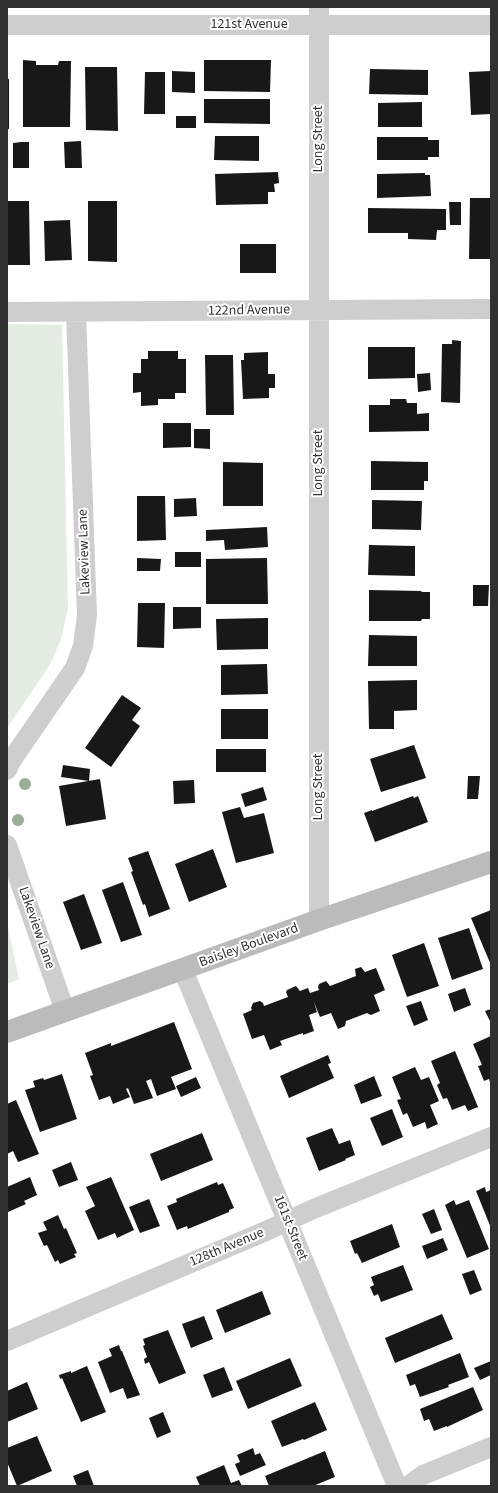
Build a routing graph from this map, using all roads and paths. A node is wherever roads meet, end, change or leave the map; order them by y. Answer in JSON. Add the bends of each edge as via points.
{"nodes":[{"id":1,"x":319,"y":16,"type":"edge"},
{"id":2,"x":7,"y":25,"type":"edge"},
{"id":3,"x":491,"y":25,"type":"edge"},
{"id":4,"x":491,"y":309,"type":"edge"},
{"id":5,"x":319,"y":310,"type":"junction"},
{"id":6,"x":7,"y":312,"type":"edge"},
{"id":7,"x":76,"y":312,"type":"junction"},
{"id":8,"x":7,"y":770,"type":"edge"},
{"id":9,"x":7,"y":845,"type":"edge"},
{"id":10,"x":491,"y":862,"type":"edge"},
{"id":11,"x":319,"y":920,"type":"junction"},
{"id":12,"x":183,"y":970,"type":"junction"},
{"id":13,"x":65,"y":1011,"type":"junction"},
{"id":14,"x":7,"y":1032,"type":"edge"},
{"id":15,"x":491,"y":1137,"type":"edge"},
{"id":16,"x":287,"y":1221,"type":"junction"},
{"id":17,"x":7,"y":1341,"type":"edge"},
{"id":18,"x":491,"y":1447,"type":"edge"},
{"id":19,"x":397,"y":1486,"type":"edge"},
{"id":20,"x":408,"y":1486,"type":"edge"}],
"edges":[{"from":1,"to":2,"type":"street","name":"121st Avenue"},
{"from":1,"to":3,"type":"street","name":"121st Avenue"},
{"from":1,"to":5,"type":"street","name":"Long Street"},
{"from":4,"to":5,"type":"street","name":"122nd Avenue"},
{"from":5,"to":7,"type":"street","name":"122nd Avenue"},
{"from":5,"to":11,"type":"street","name":"Long Street"},
{"from":6,"to":7,"type":"street","name":"122nd Avenue"},
{"from":7,"to":8,"type":"street","name":"Lakeview Lane","via":[[87,615],[83,646],[75,668]]},
{"from":9,"to":13,"type":"street","name":"Lakeview Lane"},
{"from":10,"to":11,"type":"main road","name":"Baisley Boulevard"},
{"from":11,"to":12,"type":"main road","name":"Baisley Boulevard"},
{"from":12,"to":13,"type":"main road","name":"Baisley Boulevard"},
{"from":12,"to":16,"type":"street","name":"161st Street"},
{"from":13,"to":14,"type":"main road","name":"Baisley Boulevard"},
{"from":15,"to":16,"type":"street","name":"128th Avenue"},
{"from":16,"to":17,"type":"street","name":"128th Avenue"},
{"from":16,"to":19,"type":"street","name":"161st Street"},
{"from":18,"to":20,"type":"street","via":[[423,1475]]}]}
